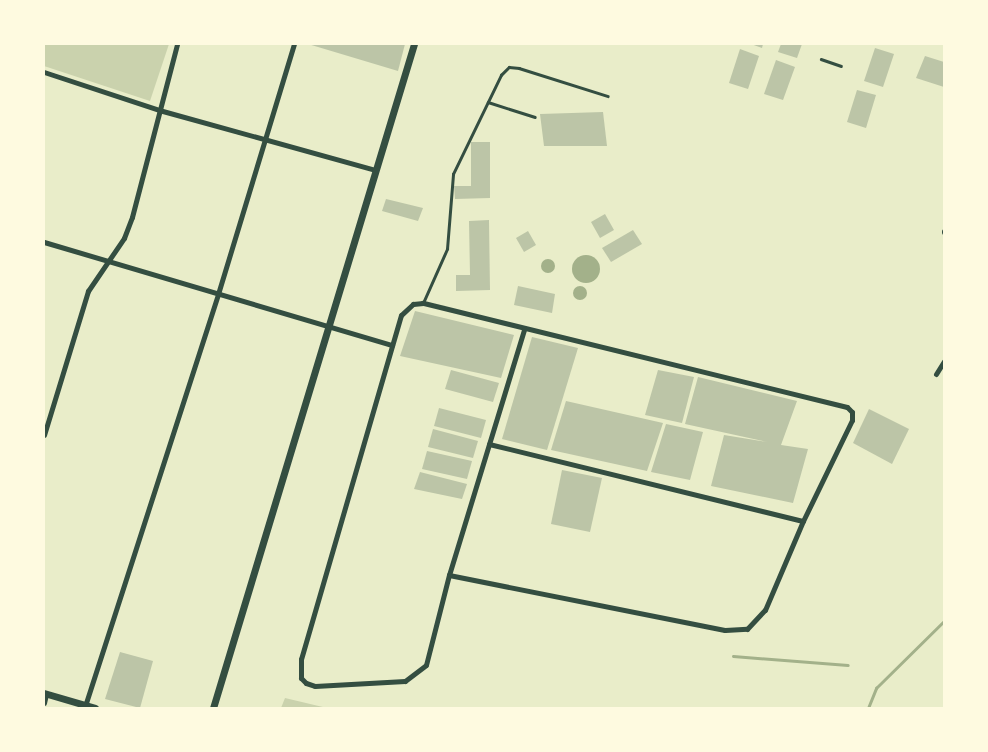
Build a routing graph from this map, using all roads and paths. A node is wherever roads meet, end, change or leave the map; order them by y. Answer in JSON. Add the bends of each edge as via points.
{"nodes":[{"id":1,"x":177,"y":44,"type":"edge"},
{"id":2,"x":294,"y":44,"type":"edge"},
{"id":3,"x":414,"y":44,"type":"edge"},
{"id":4,"x":821,"y":59,"type":"dead end"},
{"id":5,"x":840,"y":66,"type":"dead end"},
{"id":6,"x":44,"y":72,"type":"edge"},
{"id":7,"x":608,"y":96,"type":"dead end"},
{"id":8,"x":488,"y":102,"type":"junction"},
{"id":9,"x":159,"y":110,"type":"junction"},
{"id":10,"x":535,"y":117,"type":"dead end"},
{"id":11,"x":266,"y":139,"type":"junction"},
{"id":12,"x":376,"y":170,"type":"junction"},
{"id":13,"x":44,"y":242,"type":"edge"},
{"id":14,"x":106,"y":260,"type":"junction"},
{"id":15,"x":218,"y":294,"type":"junction"},
{"id":16,"x":423,"y":303,"type":"junction"},
{"id":17,"x":330,"y":328,"type":"junction"},
{"id":18,"x":524,"y":329,"type":"junction"},
{"id":19,"x":392,"y":345,"type":"junction"},
{"id":20,"x":944,"y":361,"type":"edge"},
{"id":21,"x":936,"y":374,"type":"dead end"},
{"id":22,"x":44,"y":435,"type":"edge"},
{"id":23,"x":489,"y":444,"type":"junction"},
{"id":24,"x":803,"y":522,"type":"junction"},
{"id":25,"x":449,"y":575,"type":"junction"},
{"id":26,"x":45,"y":694,"type":"edge"},
{"id":27,"x":44,"y":703,"type":"edge"},
{"id":28,"x":85,"y":706,"type":"junction"},
{"id":29,"x":95,"y":708,"type":"edge"},
{"id":30,"x":213,"y":708,"type":"edge"}],
"edges":[{"from":1,"to":9,"type":"street"},
{"from":2,"to":11,"type":"street"},
{"from":3,"to":12,"type":"main road"},
{"from":4,"to":5,"type":"lane"},
{"from":6,"to":9,"type":"street"},
{"from":7,"to":8,"type":"lane","via":[[509,66]]},
{"from":8,"to":10,"type":"lane"},
{"from":8,"to":16,"type":"lane","via":[[453,174],[447,249]]},
{"from":9,"to":11,"type":"street"},
{"from":9,"to":14,"type":"street","via":[[132,217],[124,238]]},
{"from":11,"to":12,"type":"street"},
{"from":11,"to":15,"type":"street"},
{"from":12,"to":17,"type":"main road"},
{"from":13,"to":14,"type":"street"},
{"from":14,"to":15,"type":"street"},
{"from":14,"to":22,"type":"street","via":[[88,291]]},
{"from":15,"to":17,"type":"street"},
{"from":15,"to":28,"type":"street"},
{"from":16,"to":18,"type":"street"},
{"from":16,"to":19,"type":"street","via":[[413,304],[401,316]]},
{"from":17,"to":19,"type":"street"},
{"from":17,"to":30,"type":"main road"},
{"from":18,"to":23,"type":"street"},
{"from":18,"to":24,"type":"street","via":[[847,407],[852,412],[852,420]]},
{"from":19,"to":25,"type":"street","via":[[301,659],[300,678],[314,686],[405,682],[426,665]]},
{"from":20,"to":21,"type":"street"},
{"from":23,"to":24,"type":"street"},
{"from":23,"to":25,"type":"street"},
{"from":24,"to":25,"type":"street","via":[[765,610],[747,629],[724,630]]},
{"from":26,"to":27,"type":"street"},
{"from":26,"to":28,"type":"main road"},
{"from":28,"to":29,"type":"main road"}]}
